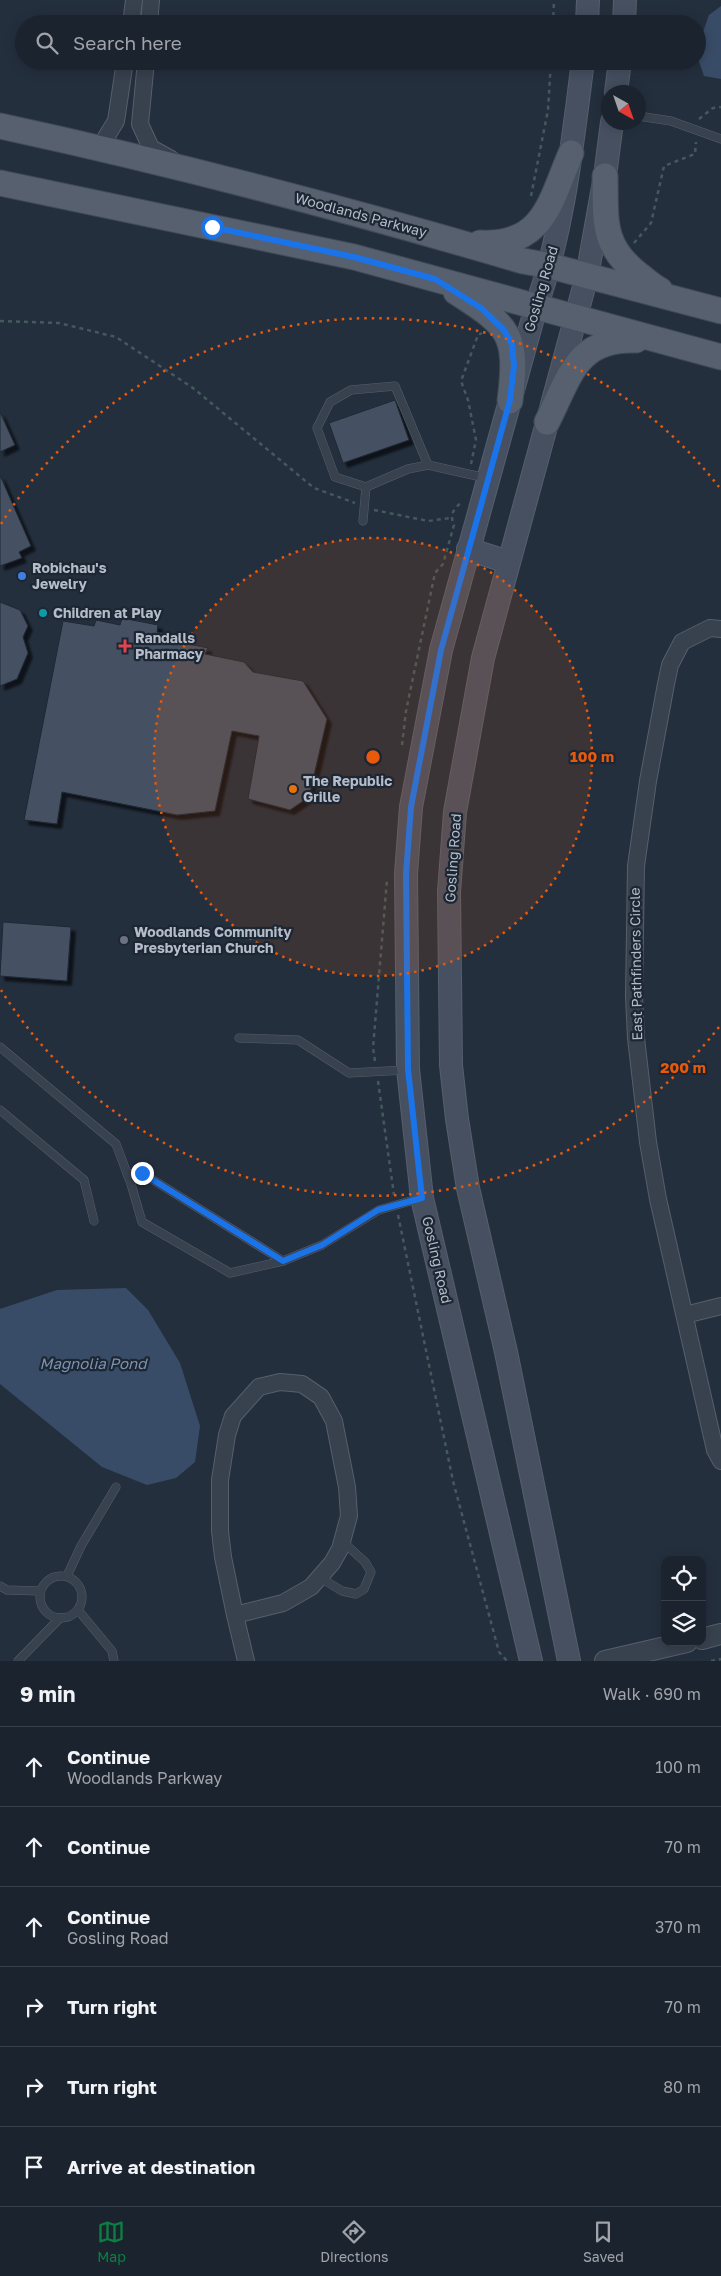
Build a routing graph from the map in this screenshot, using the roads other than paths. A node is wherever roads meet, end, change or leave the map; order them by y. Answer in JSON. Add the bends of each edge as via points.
{"nodes":[{"id":1,"x":134,"y":0,"type":"edge"},
{"id":2,"x":151,"y":0,"type":"edge"},
{"id":3,"x":588,"y":0,"type":"edge"},
{"id":4,"x":625,"y":0,"type":"edge"},
{"id":5,"x":132,"y":15,"type":"edge"},
{"id":6,"x":150,"y":15,"type":"edge"},
{"id":7,"x":588,"y":15,"type":"edge"},
{"id":8,"x":624,"y":15,"type":"edge"},
{"id":9,"x":124,"y":70,"type":"edge"},
{"id":10,"x":145,"y":70,"type":"edge"},
{"id":11,"x":582,"y":70,"type":"edge"},
{"id":12,"x":619,"y":70,"type":"edge"},
{"id":13,"x":617,"y":85,"type":"edge"},
{"id":14,"x":646,"y":117,"type":"edge"},
{"id":15,"x":0,"y":126,"type":"edge"},
{"id":16,"x":611,"y":130,"type":"edge"},
{"id":17,"x":721,"y":139,"type":"edge"},
{"id":18,"x":100,"y":147,"type":"junction"},
{"id":19,"x":571,"y":153,"type":"junction"},
{"id":20,"x":193,"y":171,"type":"junction"},
{"id":21,"x":605,"y":176,"type":"junction"},
{"id":22,"x":0,"y":183,"type":"edge"},
{"id":23,"x":458,"y":242,"type":"junction"},
{"id":24,"x":550,"y":266,"type":"junction"},
{"id":25,"x":587,"y":276,"type":"junction"},
{"id":26,"x":435,"y":279,"type":"junction"},
{"id":27,"x":685,"y":302,"type":"junction"},
{"id":28,"x":536,"y":307,"type":"junction"},
{"id":29,"x":721,"y":311,"type":"edge"},
{"id":30,"x":575,"y":318,"type":"junction"},
{"id":31,"x":661,"y":341,"type":"junction"},
{"id":32,"x":721,"y":357,"type":"edge"},
{"id":33,"x":510,"y":400,"type":"junction"},
{"id":34,"x":547,"y":422,"type":"junction"},
{"id":35,"x":428,"y":465,"type":"junction"},
{"id":36,"x":488,"y":478,"type":"junction"},
{"id":37,"x":366,"y":487,"type":"junction"},
{"id":38,"x":363,"y":521,"type":"dead end"},
{"id":39,"x":468,"y":549,"type":"junction"},
{"id":40,"x":508,"y":562,"type":"junction"},
{"id":41,"x":721,"y":629,"type":"edge"},
{"id":42,"x":239,"y":1038,"type":"dead end"},
{"id":43,"x":0,"y":1046,"type":"edge"},
{"id":44,"x":408,"y":1069,"type":"junction"},
{"id":45,"x":0,"y":1110,"type":"edge"},
{"id":46,"x":127,"y":1174,"type":"junction"},
{"id":47,"x":422,"y":1198,"type":"junction"},
{"id":48,"x":94,"y":1221,"type":"dead end"},
{"id":49,"x":283,"y":1261,"type":"junction"},
{"id":50,"x":721,"y":1306,"type":"edge"},
{"id":51,"x":686,"y":1315,"type":"junction"},
{"id":52,"x":721,"y":1462,"type":"edge"},
{"id":53,"x":116,"y":1487,"type":"dead end"},
{"id":54,"x":342,"y":1541,"type":"junction"},
{"id":55,"x":67,"y":1576,"type":"junction"},
{"id":56,"x":321,"y":1578,"type":"junction"},
{"id":57,"x":0,"y":1586,"type":"edge"},
{"id":58,"x":40,"y":1591,"type":"junction"},
{"id":59,"x":78,"y":1610,"type":"junction"},
{"id":60,"x":235,"y":1614,"type":"junction"},
{"id":61,"x":60,"y":1618,"type":"junction"},
{"id":62,"x":721,"y":1634,"type":"edge"},
{"id":63,"x":706,"y":1638,"type":"edge"},
{"id":64,"x":670,"y":1646,"type":"edge"},
{"id":65,"x":247,"y":1660,"type":"edge"},
{"id":66,"x":18,"y":1661,"type":"edge"},
{"id":67,"x":114,"y":1661,"type":"edge"},
{"id":68,"x":531,"y":1661,"type":"edge"},
{"id":69,"x":569,"y":1661,"type":"edge"},
{"id":70,"x":605,"y":1661,"type":"edge"}],
"edges":[{"from":1,"to":5,"type":"street"},
{"from":2,"to":6,"type":"street"},
{"from":3,"to":7,"type":"main road"},
{"from":4,"to":8,"type":"main road"},
{"from":9,"to":18,"type":"street","via":[[116,121]]},
{"from":10,"to":20,"type":"street","via":[[140,124],[151,148]]},
{"from":11,"to":19,"type":"main road","name":"Gosling Road"},
{"from":12,"to":13,"type":"main road"},
{"from":14,"to":17,"type":"lane","via":[[671,120]]},
{"from":15,"to":18,"type":"main road","name":"Woodlands Parkway"},
{"from":16,"to":21,"type":"main road","name":"Gosling Road"},
{"from":18,"to":20,"type":"main road","name":"Woodlands Parkway"},
{"from":19,"to":23,"type":"main road","via":[[540,221],[528,233],[506,242]]},
{"from":19,"to":24,"type":"main road","name":"Gosling Road"},
{"from":20,"to":23,"type":"main road","name":"Woodlands Parkway"},
{"from":21,"to":25,"type":"main road","name":"Gosling Road"},
{"from":21,"to":27,"type":"main road","via":[[607,227],[618,254],[626,265],[653,286]]},
{"from":22,"to":26,"type":"main road","via":[[354,257]]},
{"from":23,"to":24,"type":"main road","name":"Woodlands Parkway","via":[[523,262]]},
{"from":24,"to":25,"type":"main road","name":"Woodlands Parkway"},
{"from":24,"to":28,"type":"main road","name":"Gosling Road"},
{"from":25,"to":27,"type":"main road","name":"Woodlands Parkway"},
{"from":25,"to":30,"type":"main road","name":"Gosling Road"},
{"from":26,"to":28,"type":"main road"},
{"from":26,"to":33,"type":"main road","via":[[481,308],[504,330],[512,344],[514,366]]},
{"from":27,"to":29,"type":"main road","name":"Woodlands Parkway"},
{"from":28,"to":30,"type":"main road"},
{"from":28,"to":33,"type":"main road","name":"Gosling Road"},
{"from":30,"to":31,"type":"main road"},
{"from":30,"to":34,"type":"main road","name":"Gosling Road"},
{"from":31,"to":32,"type":"main road"},
{"from":31,"to":34,"type":"main road","via":[[606,342],[592,350],[579,360]]},
{"from":33,"to":36,"type":"main road","name":"Gosling Road"},
{"from":34,"to":40,"type":"main road","name":"Gosling Road"},
{"from":35,"to":36,"type":"lane"},
{"from":35,"to":37,"type":"lane"},
{"from":35,"to":37,"type":"lane","via":[[395,386],[351,390],[330,402],[317,428],[335,477]]},
{"from":36,"to":39,"type":"main road","name":"Gosling Road"},
{"from":37,"to":38,"type":"lane"},
{"from":39,"to":40,"type":"main road"},
{"from":39,"to":44,"type":"main road","name":"Gosling Road","via":[[441,650],[411,807],[406,874]]},
{"from":40,"to":69,"type":"main road","name":"Gosling Road","via":[[483,658],[455,812],[449,892],[451,1065],[468,1188],[506,1352]]},
{"from":41,"to":51,"type":"street","name":"East Pathfinders Circle","via":[[710,628],[682,642],[670,665],[648,781],[634,904],[636,1038],[648,1142]]},
{"from":42,"to":44,"type":"lane","via":[[298,1040],[349,1073]]},
{"from":43,"to":46,"type":"lane","via":[[116,1144]]},
{"from":44,"to":47,"type":"main road","name":"Gosling Road"},
{"from":45,"to":48,"type":"lane","via":[[84,1180]]},
{"from":46,"to":49,"type":"lane","via":[[142,1173]]},
{"from":46,"to":49,"type":"lane","via":[[142,1222],[230,1273]]},
{"from":47,"to":49,"type":"lane","via":[[378,1210],[322,1245]]},
{"from":47,"to":68,"type":"main road","name":"Gosling Road"},
{"from":50,"to":51,"type":"street"},
{"from":51,"to":52,"type":"street","name":"East Pathfinders Circle"},
{"from":53,"to":55,"type":"lane"},
{"from":54,"to":56,"type":"street"},
{"from":54,"to":56,"type":"lane","via":[[371,1572],[364,1589],[356,1594],[342,1591]]},
{"from":54,"to":60,"type":"street","via":[[349,1516],[347,1487],[334,1422],[321,1397],[302,1384],[280,1382],[259,1387],[233,1416],[220,1480],[223,1558]]},
{"from":55,"to":58,"type":"lane","via":[[48,1580]]},
{"from":55,"to":59,"type":"lane","via":[[82,1590]]},
{"from":56,"to":60,"type":"street","via":[[312,1587],[283,1603]]},
{"from":57,"to":58,"type":"lane","via":[[7,1590]]},
{"from":58,"to":61,"type":"lane","via":[[41,1606],[45,1612]]},
{"from":59,"to":61,"type":"lane"},
{"from":59,"to":67,"type":"lane","via":[[112,1651]]},
{"from":60,"to":65,"type":"street"},
{"from":61,"to":66,"type":"lane"},
{"from":62,"to":63,"type":"street"},
{"from":64,"to":70,"type":"street"}]}
